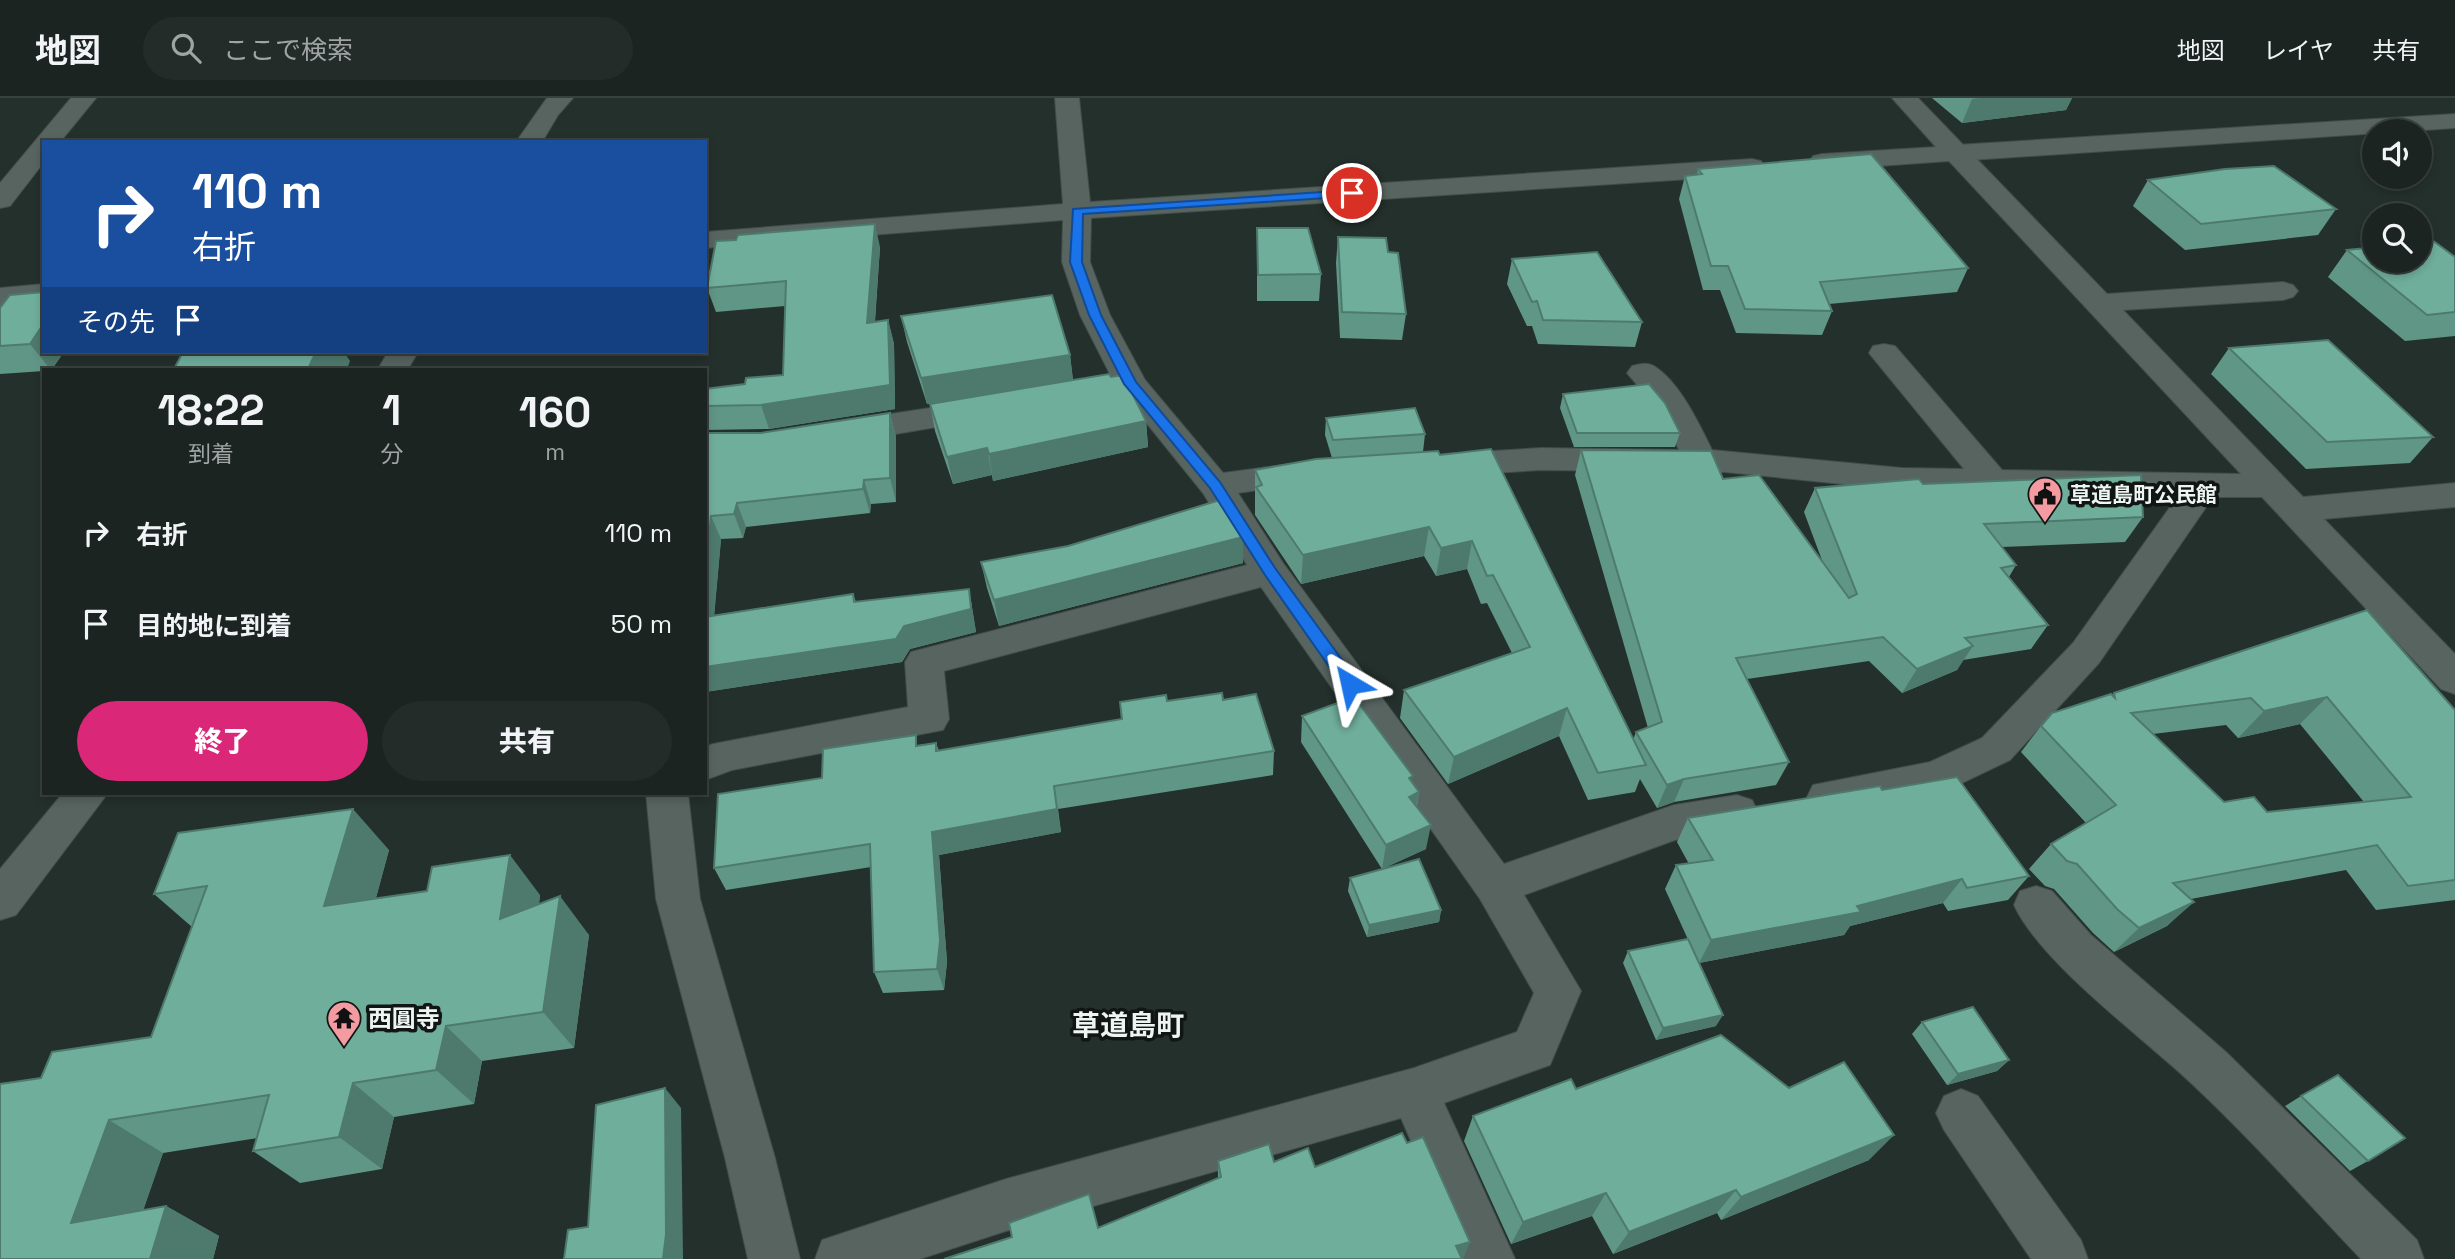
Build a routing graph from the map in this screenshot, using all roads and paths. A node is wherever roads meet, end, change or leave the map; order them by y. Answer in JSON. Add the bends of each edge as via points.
{"nodes":[{"id":1,"x":85,"y":98,"type":"edge"},
{"id":2,"x":561,"y":98,"type":"edge"},
{"id":3,"x":1067,"y":98,"type":"edge"},
{"id":4,"x":1904,"y":98,"type":"edge"},
{"id":5,"x":2455,"y":121,"type":"edge"},
{"id":6,"x":48,"y":140,"type":"edge"},
{"id":7,"x":530,"y":140,"type":"edge"},
{"id":8,"x":42,"y":147,"type":"edge"},
{"id":9,"x":1956,"y":153,"type":"junction"},
{"id":10,"x":1803,"y":164,"type":"edge"},
{"id":11,"x":1775,"y":165,"type":"edge"},
{"id":12,"x":0,"y":200,"type":"edge"},
{"id":13,"x":1077,"y":211,"type":"junction"},
{"id":14,"x":707,"y":240,"type":"edge"},
{"id":15,"x":2283,"y":291,"type":"dead end"},
{"id":16,"x":42,"y":293,"type":"edge"},
{"id":17,"x":0,"y":297,"type":"edge"},
{"id":18,"x":2098,"y":303,"type":"junction"},
{"id":19,"x":1884,"y":353,"type":"dead end"},
{"id":20,"x":1643,"y":373,"type":"dead end"},
{"id":21,"x":1014,"y":406,"type":"edge"},
{"id":22,"x":810,"y":437,"type":"edge"},
{"id":23,"x":1701,"y":461,"type":"junction"},
{"id":24,"x":1406,"y":467,"type":"edge"},
{"id":25,"x":1339,"y":471,"type":"edge"},
{"id":26,"x":1993,"y":480,"type":"junction"},
{"id":27,"x":1215,"y":485,"type":"junction"},
{"id":28,"x":2203,"y":485,"type":"junction"},
{"id":29,"x":2455,"y":495,"type":"edge"},
{"id":30,"x":2284,"y":498,"type":"junction"},
{"id":31,"x":1270,"y":572,"type":"junction"},
{"id":32,"x":2455,"y":679,"type":"edge"},
{"id":33,"x":707,"y":763,"type":"edge"},
{"id":34,"x":85,"y":795,"type":"edge"},
{"id":35,"x":667,"y":795,"type":"edge"},
{"id":36,"x":1495,"y":886,"type":"junction"},
{"id":37,"x":0,"y":901,"type":"edge"},
{"id":38,"x":2036,"y":905,"type":"dead end"},
{"id":39,"x":1414,"y":1091,"type":"junction"},
{"id":40,"x":1961,"y":1114,"type":"dead end"},
{"id":41,"x":774,"y":1259,"type":"edge"},
{"id":42,"x":841,"y":1259,"type":"edge"},
{"id":43,"x":1489,"y":1259,"type":"edge"},
{"id":44,"x":2062,"y":1259,"type":"edge"},
{"id":45,"x":2398,"y":1259,"type":"edge"}],
"edges":[{"from":1,"to":6,"type":"street"},
{"from":2,"to":7,"type":"street"},
{"from":3,"to":13,"type":"street"},
{"from":4,"to":9,"type":"street"},
{"from":5,"to":9,"type":"street"},
{"from":8,"to":12,"type":"street"},
{"from":9,"to":10,"type":"street"},
{"from":9,"to":18,"type":"street"},
{"from":11,"to":13,"type":"street"},
{"from":13,"to":14,"type":"street"},
{"from":13,"to":27,"type":"street","via":[[1076,262],[1119,387]]},
{"from":15,"to":18,"type":"street"},
{"from":16,"to":17,"type":"street"},
{"from":18,"to":30,"type":"street"},
{"from":19,"to":26,"type":"street"},
{"from":20,"to":23,"type":"street","via":[[1677,411]]},
{"from":21,"to":22,"type":"street"},
{"from":23,"to":24,"type":"street","via":[[1541,459]]},
{"from":23,"to":26,"type":"street","via":[[1902,479]]},
{"from":25,"to":27,"type":"street"},
{"from":26,"to":28,"type":"street"},
{"from":27,"to":31,"type":"street"},
{"from":28,"to":30,"type":"street"},
{"from":28,"to":36,"type":"street","via":[[2086,653],[1996,749],[1937,778],[1674,823]]},
{"from":29,"to":30,"type":"street"},
{"from":30,"to":32,"type":"street"},
{"from":31,"to":33,"type":"street","via":[[924,662],[929,719],[727,755]]},
{"from":31,"to":36,"type":"street"},
{"from":34,"to":37,"type":"street"},
{"from":35,"to":41,"type":"street","via":[[678,899],[751,1158]]},
{"from":36,"to":39,"type":"street","via":[[1558,991],[1533,1049]]},
{"from":38,"to":45,"type":"street","via":[[2075,949],[2209,1068]]},
{"from":39,"to":42,"type":"street","via":[[1006,1205]]},
{"from":39,"to":43,"type":"street"},
{"from":40,"to":44,"type":"street"}]}
